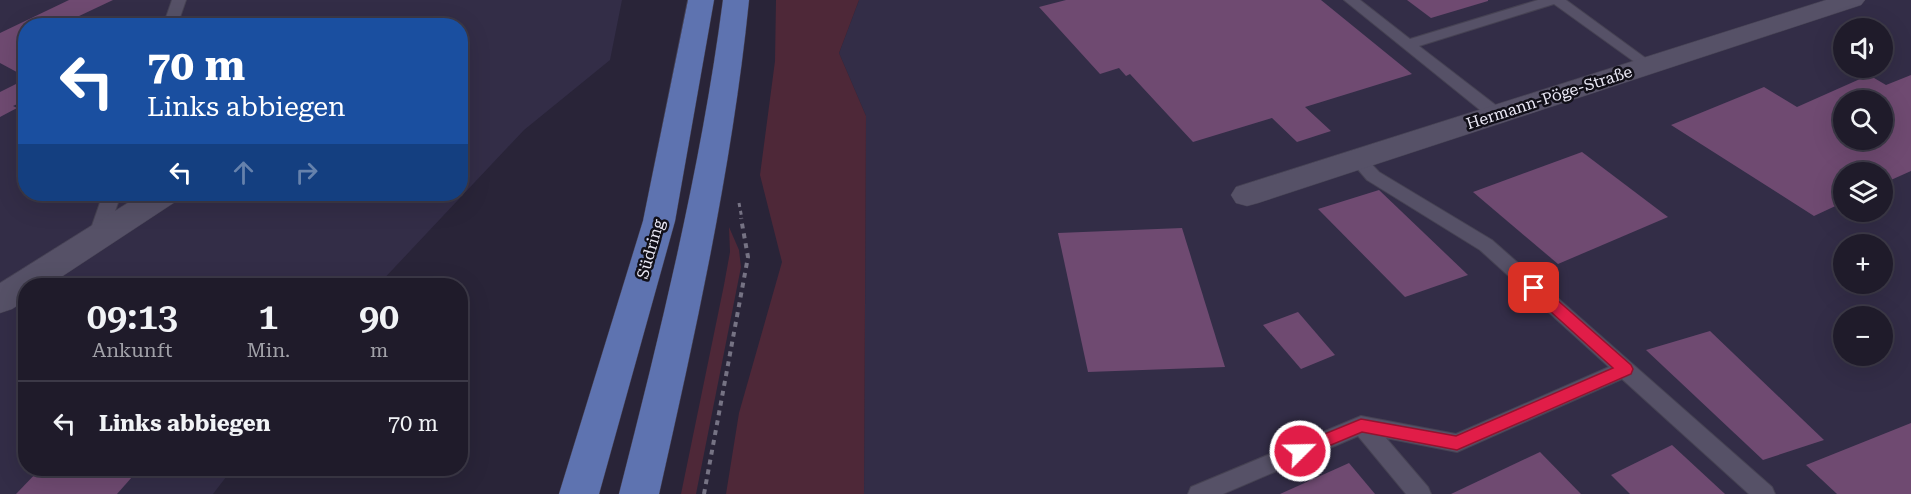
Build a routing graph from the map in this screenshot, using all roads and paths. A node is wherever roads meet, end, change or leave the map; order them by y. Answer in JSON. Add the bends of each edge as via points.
{"nodes":[{"id":1,"x":178,"y":0,"type":"edge"},
{"id":2,"x":736,"y":0,"type":"edge"},
{"id":3,"x":1351,"y":0,"type":"edge"},
{"id":4,"x":1554,"y":0,"type":"edge"},
{"id":5,"x":1841,"y":1,"type":"edge"},
{"id":6,"x":700,"y":2,"type":"edge"},
{"id":7,"x":172,"y":18,"type":"edge"},
{"id":8,"x":1407,"y":45,"type":"junction"},
{"id":9,"x":1648,"y":65,"type":"junction"},
{"id":10,"x":1496,"y":114,"type":"junction"},
{"id":11,"x":1357,"y":159,"type":"junction"},
{"id":12,"x":736,"y":193,"type":"dead end"},
{"id":13,"x":1247,"y":195,"type":"dead end"},
{"id":14,"x":110,"y":201,"type":"edge"},
{"id":15,"x":154,"y":201,"type":"edge"},
{"id":16,"x":96,"y":240,"type":"junction"},
{"id":17,"x":35,"y":278,"type":"edge"},
{"id":18,"x":18,"y":289,"type":"edge"},
{"id":19,"x":0,"y":300,"type":"edge"},
{"id":20,"x":1625,"y":369,"type":"junction"},
{"id":21,"x":1361,"y":426,"type":"junction"},
{"id":22,"x":579,"y":494,"type":"edge"},
{"id":23,"x":639,"y":494,"type":"edge"},
{"id":24,"x":704,"y":494,"type":"edge"},
{"id":25,"x":1199,"y":494,"type":"edge"},
{"id":26,"x":1420,"y":494,"type":"edge"},
{"id":27,"x":1764,"y":494,"type":"edge"}],
"edges":[{"from":1,"to":7,"type":"lane"},
{"from":2,"to":23,"type":"main road","via":[[716,148]]},
{"from":3,"to":8,"type":"lane"},
{"from":4,"to":8,"type":"lane"},
{"from":4,"to":9,"type":"lane"},
{"from":5,"to":9,"type":"street","name":"Hermann-Pöge-Straße"},
{"from":6,"to":22,"type":"main road","name":"Südring","via":[[659,220]]},
{"from":8,"to":10,"type":"lane"},
{"from":9,"to":10,"type":"street","name":"Hermann-Pöge-Straße"},
{"from":10,"to":11,"type":"street","name":"Hermann-Pöge-Straße"},
{"from":11,"to":13,"type":"street","name":"Hermann-Pöge-Straße"},
{"from":11,"to":20,"type":"lane","via":[[1374,176],[1486,245]]},
{"from":12,"to":24,"type":"path","via":[[748,257]]},
{"from":14,"to":16,"type":"lane"},
{"from":15,"to":16,"type":"street"},
{"from":16,"to":17,"type":"street"},
{"from":18,"to":19,"type":"street"},
{"from":20,"to":21,"type":"lane","via":[[1457,443]]},
{"from":20,"to":27,"type":"lane"},
{"from":21,"to":25,"type":"lane"},
{"from":21,"to":26,"type":"lane"}]}
